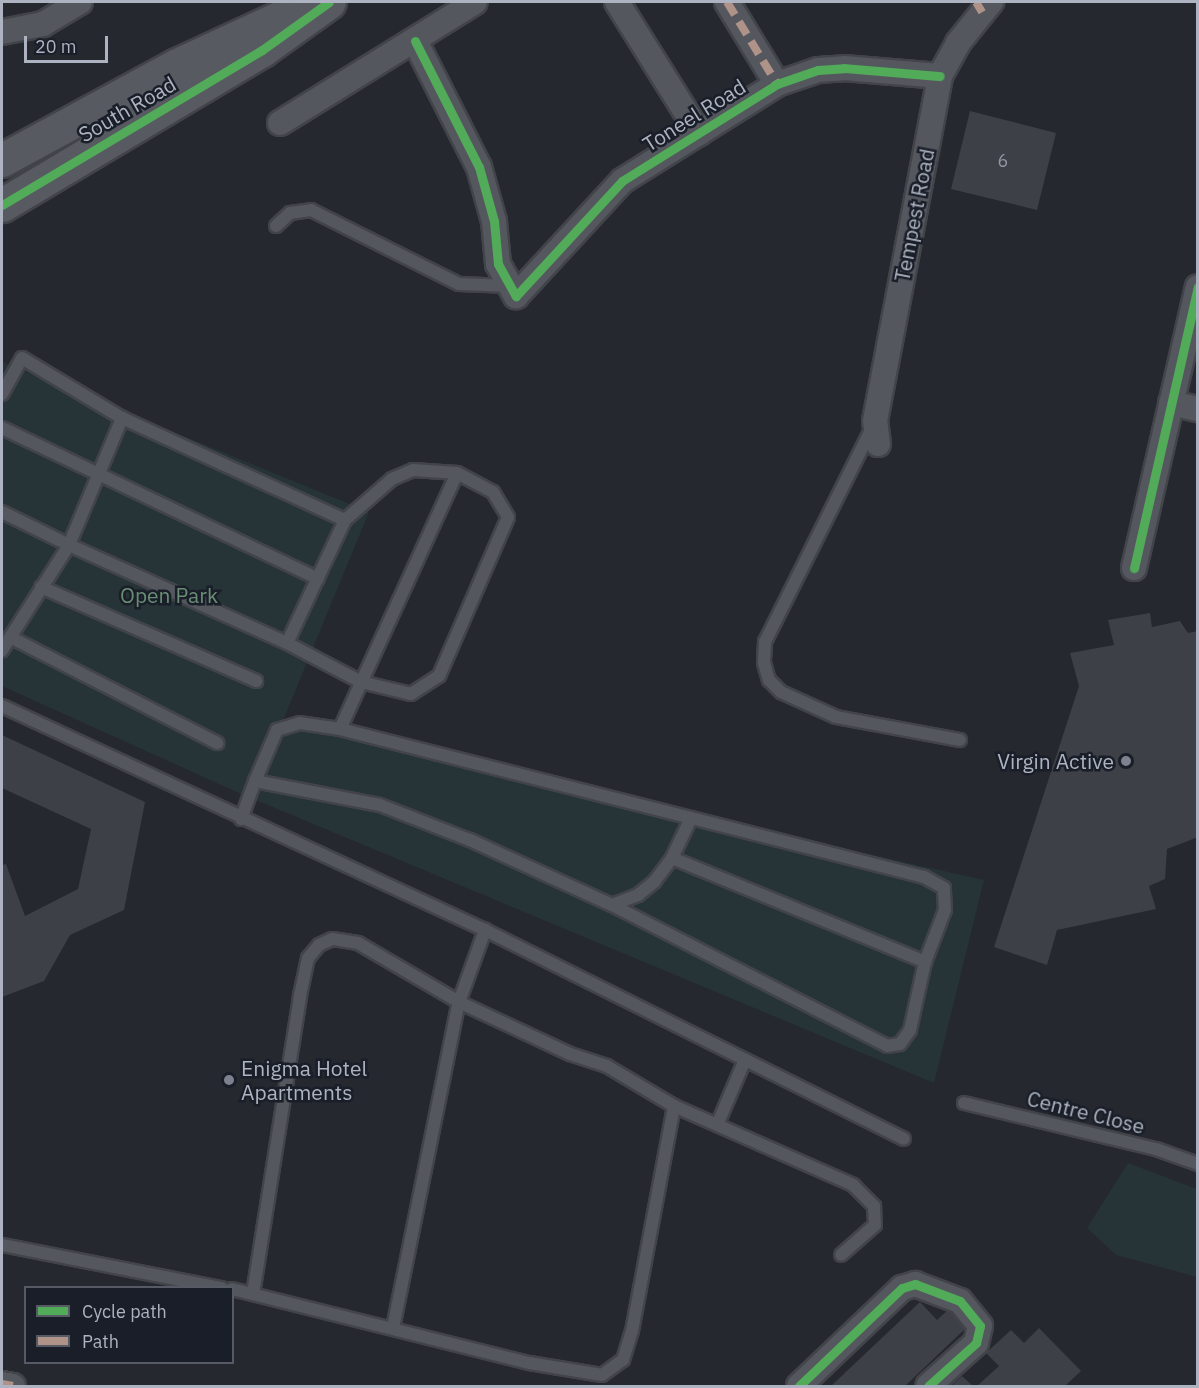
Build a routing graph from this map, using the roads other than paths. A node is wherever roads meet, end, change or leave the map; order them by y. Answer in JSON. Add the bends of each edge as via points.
{"nodes":[{"id":1,"x":80,"y":2,"type":"edge"},
{"id":2,"x":317,"y":2,"type":"edge"},
{"id":3,"x":329,"y":2,"type":"edge"},
{"id":4,"x":475,"y":2,"type":"edge"},
{"id":5,"x":617,"y":2,"type":"edge"},
{"id":6,"x":727,"y":2,"type":"edge"},
{"id":7,"x":983,"y":5,"type":"edge"},
{"id":8,"x":2,"y":32,"type":"edge"},
{"id":9,"x":415,"y":41,"type":"junction"},
{"id":10,"x":940,"y":76,"type":"junction"},
{"id":11,"x":777,"y":84,"type":"junction"},
{"id":12,"x":280,"y":123,"type":"dead end"},
{"id":13,"x":699,"y":133,"type":"junction"},
{"id":14,"x":2,"y":160,"type":"edge"},
{"id":15,"x":2,"y":205,"type":"edge"},
{"id":16,"x":276,"y":226,"type":"dead end"},
{"id":17,"x":1197,"y":287,"type":"edge"},
{"id":18,"x":514,"y":291,"type":"junction"},
{"id":19,"x":2,"y":394,"type":"edge"},
{"id":20,"x":1171,"y":403,"type":"junction"},
{"id":21,"x":1197,"y":409,"type":"edge"},
{"id":22,"x":122,"y":418,"type":"junction"},
{"id":23,"x":2,"y":428,"type":"edge"},
{"id":24,"x":876,"y":433,"type":"joint"},
{"id":25,"x":457,"y":473,"type":"junction"},
{"id":26,"x":100,"y":475,"type":"junction"},
{"id":27,"x":2,"y":512,"type":"edge"},
{"id":28,"x":345,"y":520,"type":"junction"},
{"id":29,"x":69,"y":545,"type":"junction"},
{"id":30,"x":1134,"y":568,"type":"dead end"},
{"id":31,"x":318,"y":579,"type":"junction"},
{"id":32,"x":41,"y":587,"type":"junction"},
{"id":33,"x":10,"y":637,"type":"junction"},
{"id":34,"x":287,"y":643,"type":"junction"},
{"id":35,"x":2,"y":650,"type":"edge"},
{"id":36,"x":256,"y":681,"type":"dead end"},
{"id":37,"x":361,"y":682,"type":"junction"},
{"id":38,"x":2,"y":706,"type":"edge"},
{"id":39,"x":339,"y":729,"type":"junction"},
{"id":40,"x":960,"y":740,"type":"dead end"},
{"id":41,"x":217,"y":743,"type":"dead end"},
{"id":42,"x":255,"y":781,"type":"junction"},
{"id":43,"x":691,"y":818,"type":"junction"},
{"id":44,"x":241,"y":819,"type":"junction"},
{"id":45,"x":672,"y":858,"type":"junction"},
{"id":46,"x":612,"y":905,"type":"junction"},
{"id":47,"x":484,"y":930,"type":"junction"},
{"id":48,"x":925,"y":962,"type":"junction"},
{"id":49,"x":459,"y":1002,"type":"junction"},
{"id":50,"x":744,"y":1062,"type":"junction"},
{"id":51,"x":964,"y":1103,"type":"dead end"},
{"id":52,"x":674,"y":1106,"type":"junction"},
{"id":53,"x":718,"y":1123,"type":"junction"},
{"id":54,"x":904,"y":1139,"type":"dead end"},
{"id":55,"x":1197,"y":1164,"type":"edge"},
{"id":56,"x":2,"y":1245,"type":"edge"},
{"id":57,"x":841,"y":1255,"type":"dead end"},
{"id":58,"x":217,"y":1286,"type":"edge"},
{"id":59,"x":234,"y":1290,"type":"edge"},
{"id":60,"x":253,"y":1293,"type":"junction"},
{"id":61,"x":393,"y":1328,"type":"junction"},
{"id":62,"x":2,"y":1384,"type":"edge"},
{"id":63,"x":13,"y":1386,"type":"edge"},
{"id":64,"x":799,"y":1386,"type":"edge"},
{"id":65,"x":928,"y":1386,"type":"edge"}],
"edges":[{"from":1,"to":8,"type":"street","via":[[43,24]]},
{"from":2,"to":14,"type":"street","name":"South Road","via":[[206,51]]},
{"from":3,"to":15,"type":"street","name":"South Road","via":[[262,50]]},
{"from":4,"to":9,"type":"street"},
{"from":5,"to":13,"type":"street"},
{"from":6,"to":11,"type":"street"},
{"from":7,"to":10,"type":"street","name":"Tempest Road"},
{"from":9,"to":12,"type":"street"},
{"from":9,"to":18,"type":"street","via":[[479,167],[494,221],[498,264]]},
{"from":10,"to":11,"type":"street","name":"Toneel Road","via":[[844,68],[818,70]]},
{"from":10,"to":24,"type":"street","name":"Tempest Road"},
{"from":11,"to":13,"type":"street","name":"Toneel Road"},
{"from":13,"to":18,"type":"street","name":"Toneel Road","via":[[622,181]]},
{"from":16,"to":18,"type":"lane","via":[[290,213],[311,210],[459,284]]},
{"from":17,"to":20,"type":"street"},
{"from":19,"to":22,"type":"lane","via":[[22,358]]},
{"from":20,"to":21,"type":"street"},
{"from":20,"to":30,"type":"street"},
{"from":22,"to":26,"type":"lane"},
{"from":22,"to":28,"type":"lane"},
{"from":23,"to":26,"type":"lane"},
{"from":24,"to":40,"type":"lane","via":[[765,642],[764,663],[769,680],[781,692],[836,717]]},
{"from":25,"to":28,"type":"lane","via":[[413,470],[392,479]]},
{"from":25,"to":37,"type":"lane"},
{"from":25,"to":37,"type":"lane","via":[[493,492],[508,517],[439,676],[411,694]]},
{"from":26,"to":29,"type":"lane"},
{"from":26,"to":31,"type":"lane"},
{"from":27,"to":29,"type":"lane"},
{"from":28,"to":31,"type":"lane"},
{"from":29,"to":32,"type":"lane"},
{"from":29,"to":34,"type":"lane"},
{"from":31,"to":34,"type":"lane"},
{"from":32,"to":33,"type":"lane"},
{"from":32,"to":36,"type":"lane"},
{"from":33,"to":35,"type":"lane"},
{"from":33,"to":41,"type":"lane"},
{"from":34,"to":37,"type":"lane"},
{"from":37,"to":39,"type":"lane"},
{"from":38,"to":44,"type":"lane"},
{"from":39,"to":42,"type":"lane","via":[[300,723],[277,730]]},
{"from":39,"to":43,"type":"lane"},
{"from":42,"to":44,"type":"lane"},
{"from":42,"to":46,"type":"lane","via":[[380,805],[470,840]]},
{"from":43,"to":45,"type":"lane"},
{"from":43,"to":48,"type":"lane","via":[[924,877],[944,888],[945,909]]},
{"from":44,"to":47,"type":"lane"},
{"from":45,"to":46,"type":"lane","via":[[638,895]]},
{"from":45,"to":48,"type":"lane"},
{"from":46,"to":48,"type":"lane","via":[[887,1046],[900,1044],[910,1030]]},
{"from":47,"to":49,"type":"lane"},
{"from":47,"to":50,"type":"lane"},
{"from":49,"to":52,"type":"lane","via":[[570,1054],[607,1066]]},
{"from":49,"to":60,"type":"lane","via":[[358,943],[332,939],[319,945],[308,958]]},
{"from":49,"to":61,"type":"lane"},
{"from":50,"to":53,"type":"lane"},
{"from":50,"to":54,"type":"lane"},
{"from":51,"to":55,"type":"lane","name":"Centre Close","via":[[1156,1149]]},
{"from":52,"to":53,"type":"lane"},
{"from":52,"to":61,"type":"lane","via":[[659,1197],[623,1360],[602,1375],[529,1363]]},
{"from":53,"to":57,"type":"lane","via":[[853,1185],[874,1206],[874,1225]]},
{"from":56,"to":58,"type":"lane"},
{"from":59,"to":60,"type":"lane"},
{"from":60,"to":61,"type":"lane"},
{"from":62,"to":63,"type":"street"},
{"from":64,"to":65,"type":"street","via":[[902,1288],[915,1284],[960,1301],[980,1326],[976,1344]]}]}
